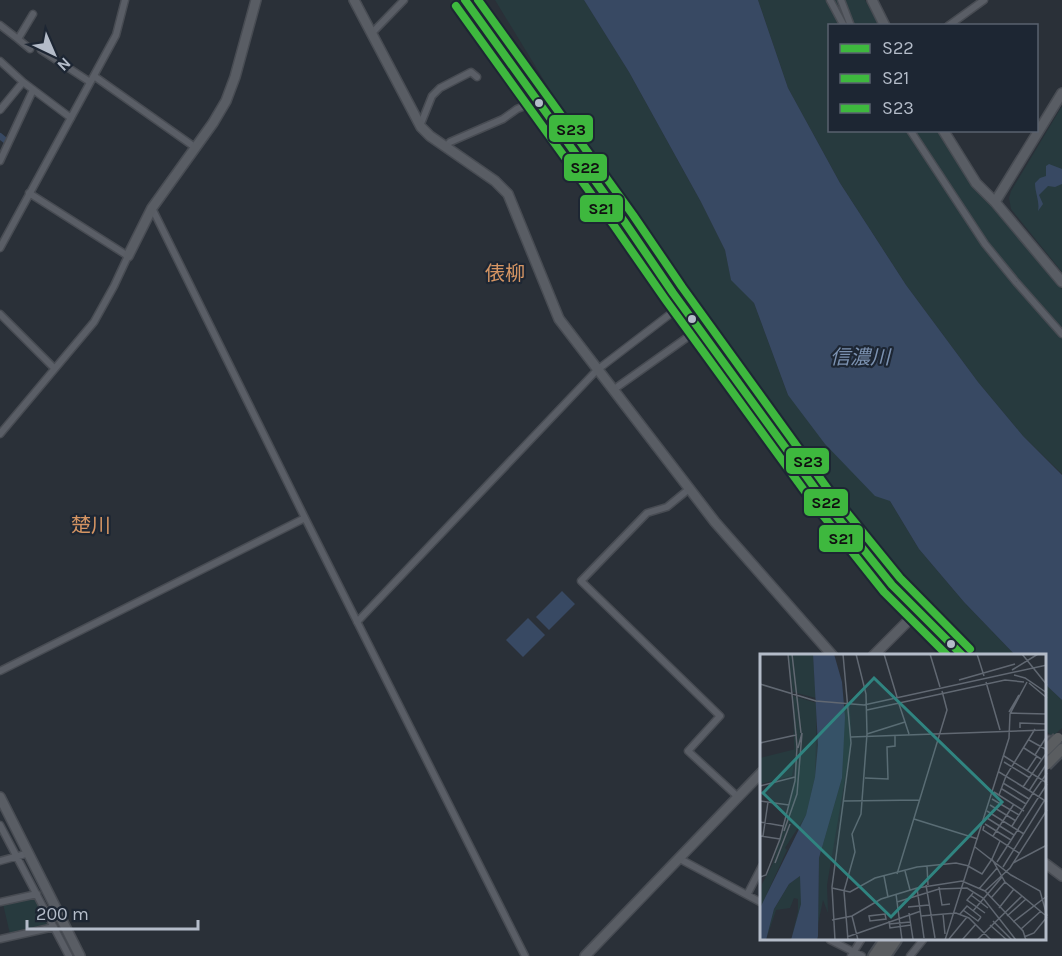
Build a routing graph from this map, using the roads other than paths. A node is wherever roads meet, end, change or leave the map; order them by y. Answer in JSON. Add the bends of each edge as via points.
{"nodes":[{"id":1,"x":124,"y":0,"type":"edge"},
{"id":2,"x":256,"y":0,"type":"edge"},
{"id":3,"x":354,"y":0,"type":"edge"},
{"id":4,"x":404,"y":0,"type":"edge"},
{"id":5,"x":465,"y":0,"type":"edge"},
{"id":6,"x":830,"y":0,"type":"edge"},
{"id":7,"x":841,"y":0,"type":"edge"},
{"id":8,"x":872,"y":0,"type":"edge"},
{"id":9,"x":984,"y":0,"type":"edge"},
{"id":10,"x":33,"y":14,"type":"dead end"},
{"id":11,"x":846,"y":24,"type":"edge"},
{"id":12,"x":847,"y":24,"type":"edge"},
{"id":13,"x":884,"y":24,"type":"edge"},
{"id":14,"x":951,"y":24,"type":"edge"},
{"id":15,"x":0,"y":25,"type":"edge"},
{"id":16,"x":371,"y":34,"type":"junction"},
{"id":17,"x":18,"y":39,"type":"junction"},
{"id":18,"x":30,"y":49,"type":"dead end"},
{"id":19,"x":41,"y":50,"type":"dead end"},
{"id":20,"x":2,"y":65,"type":"edge"},
{"id":21,"x":477,"y":77,"type":"dead end"},
{"id":22,"x":92,"y":79,"type":"junction"},
{"id":23,"x":23,"y":82,"type":"junction"},
{"id":24,"x":33,"y":90,"type":"junction"},
{"id":25,"x":1062,"y":93,"type":"edge"},
{"id":26,"x":537,"y":101,"type":"junction"},
{"id":27,"x":0,"y":110,"type":"edge"},
{"id":28,"x":71,"y":118,"type":"junction"},
{"id":29,"x":420,"y":126,"type":"junction"},
{"id":30,"x":911,"y":132,"type":"edge"},
{"id":31,"x":944,"y":132,"type":"edge"},
{"id":32,"x":445,"y":147,"type":"junction"},
{"id":33,"x":196,"y":148,"type":"junction"},
{"id":34,"x":0,"y":161,"type":"edge"},
{"id":35,"x":29,"y":193,"type":"junction"},
{"id":36,"x":995,"y":202,"type":"junction"},
{"id":37,"x":152,"y":208,"type":"junction"},
{"id":38,"x":0,"y":230,"type":"edge"},
{"id":39,"x":7,"y":235,"type":"junction"},
{"id":40,"x":0,"y":248,"type":"edge"},
{"id":41,"x":128,"y":256,"type":"junction"},
{"id":42,"x":1062,"y":282,"type":"edge"},
{"id":43,"x":681,"y":305,"type":"junction"},
{"id":44,"x":0,"y":314,"type":"edge"},
{"id":45,"x":699,"y":329,"type":"junction"},
{"id":46,"x":1062,"y":334,"type":"edge"},
{"id":47,"x":54,"y":368,"type":"junction"},
{"id":48,"x":597,"y":370,"type":"junction"},
{"id":49,"x":613,"y":390,"type":"junction"},
{"id":50,"x":0,"y":434,"type":"edge"},
{"id":51,"x":689,"y":489,"type":"junction"},
{"id":52,"x":304,"y":518,"type":"junction"},
{"id":53,"x":918,"y":611,"type":"junction"},
{"id":54,"x":357,"y":622,"type":"junction"},
{"id":55,"x":831,"y":654,"type":"edge"},
{"id":56,"x":875,"y":654,"type":"edge"},
{"id":57,"x":961,"y":654,"type":"edge"},
{"id":58,"x":0,"y":671,"type":"edge"},
{"id":59,"x":1062,"y":734,"type":"edge"},
{"id":60,"x":1047,"y":742,"type":"edge"},
{"id":61,"x":1047,"y":742,"type":"edge"},
{"id":62,"x":1062,"y":750,"type":"edge"},
{"id":63,"x":1047,"y":764,"type":"edge"},
{"id":64,"x":760,"y":774,"type":"edge"},
{"id":65,"x":0,"y":797,"type":"edge"},
{"id":66,"x":738,"y":797,"type":"junction"},
{"id":67,"x":0,"y":825,"type":"edge"},
{"id":68,"x":29,"y":854,"type":"junction"},
{"id":69,"x":18,"y":857,"type":"junction"},
{"id":70,"x":680,"y":859,"type":"junction"},
{"id":71,"x":0,"y":861,"type":"edge"},
{"id":72,"x":1047,"y":867,"type":"edge"},
{"id":73,"x":760,"y":871,"type":"edge"},
{"id":74,"x":1062,"y":876,"type":"edge"},
{"id":75,"x":37,"y":894,"type":"junction"},
{"id":76,"x":747,"y":895,"type":"junction"},
{"id":77,"x":0,"y":902,"type":"edge"},
{"id":78,"x":760,"y":902,"type":"edge"},
{"id":79,"x":54,"y":927,"type":"junction"},
{"id":80,"x":0,"y":939,"type":"edge"},
{"id":81,"x":833,"y":941,"type":"edge"},
{"id":82,"x":860,"y":941,"type":"edge"},
{"id":83,"x":884,"y":941,"type":"edge"},
{"id":84,"x":895,"y":941,"type":"edge"},
{"id":85,"x":921,"y":941,"type":"edge"},
{"id":86,"x":852,"y":954,"type":"edge"},
{"id":87,"x":69,"y":956,"type":"edge"},
{"id":88,"x":80,"y":956,"type":"edge"},
{"id":89,"x":525,"y":956,"type":"edge"},
{"id":90,"x":585,"y":956,"type":"edge"},
{"id":91,"x":862,"y":956,"type":"edge"},
{"id":92,"x":874,"y":956,"type":"edge"},
{"id":93,"x":885,"y":956,"type":"edge"},
{"id":94,"x":910,"y":956,"type":"edge"}],
"edges":[{"from":1,"to":22,"type":"street","via":[[116,35]]},
{"from":2,"to":33,"type":"street","via":[[226,101]]},
{"from":3,"to":16,"type":"street"},
{"from":4,"to":16,"type":"street"},
{"from":5,"to":26,"type":"main road"},
{"from":6,"to":11,"type":"street"},
{"from":7,"to":12,"type":"street"},
{"from":8,"to":13,"type":"street"},
{"from":9,"to":14,"type":"street"},
{"from":10,"to":17,"type":"street"},
{"from":15,"to":17,"type":"street"},
{"from":16,"to":29,"type":"street"},
{"from":17,"to":18,"type":"street"},
{"from":19,"to":22,"type":"street"},
{"from":20,"to":23,"type":"street"},
{"from":21,"to":29,"type":"street","via":[[471,72],[440,88],[432,96]]},
{"from":22,"to":28,"type":"street"},
{"from":22,"to":33,"type":"street"},
{"from":23,"to":24,"type":"street"},
{"from":23,"to":27,"type":"street"},
{"from":24,"to":28,"type":"street"},
{"from":24,"to":34,"type":"street"},
{"from":25,"to":36,"type":"street"},
{"from":26,"to":32,"type":"street"},
{"from":26,"to":43,"type":"main road"},
{"from":28,"to":35,"type":"street"},
{"from":29,"to":32,"type":"street"},
{"from":30,"to":46,"type":"street","via":[[985,243]]},
{"from":31,"to":36,"type":"street","via":[[976,183]]},
{"from":32,"to":48,"type":"street","via":[[508,194],[554,311]]},
{"from":33,"to":37,"type":"street"},
{"from":35,"to":39,"type":"street"},
{"from":35,"to":41,"type":"street"},
{"from":36,"to":42,"type":"street"},
{"from":37,"to":41,"type":"street"},
{"from":37,"to":52,"type":"street"},
{"from":38,"to":39,"type":"street"},
{"from":39,"to":40,"type":"street"},
{"from":41,"to":47,"type":"street","via":[[94,322]]},
{"from":43,"to":45,"type":"main road"},
{"from":43,"to":48,"type":"street"},
{"from":44,"to":47,"type":"street"},
{"from":45,"to":49,"type":"street"},
{"from":45,"to":53,"type":"main road","via":[[822,498]]},
{"from":47,"to":50,"type":"street"},
{"from":48,"to":49,"type":"street"},
{"from":48,"to":54,"type":"street"},
{"from":49,"to":51,"type":"street"},
{"from":51,"to":55,"type":"street"},
{"from":51,"to":66,"type":"street","via":[[667,507],[647,513],[580,581],[720,716],[688,751]]},
{"from":52,"to":54,"type":"street"},
{"from":52,"to":58,"type":"street"},
{"from":53,"to":56,"type":"street"},
{"from":53,"to":57,"type":"main road"},
{"from":54,"to":89,"type":"street"},
{"from":59,"to":60,"type":"highway","bridge":true},
{"from":61,"to":62,"type":"main road"},
{"from":62,"to":63,"type":"highway","bridge":true},
{"from":64,"to":66,"type":"street"},
{"from":65,"to":68,"type":"street"},
{"from":66,"to":70,"type":"street"},
{"from":67,"to":69,"type":"street"},
{"from":68,"to":69,"type":"street"},
{"from":68,"to":88,"type":"street"},
{"from":69,"to":71,"type":"street"},
{"from":69,"to":75,"type":"street"},
{"from":70,"to":76,"type":"street"},
{"from":70,"to":90,"type":"street"},
{"from":72,"to":74,"type":"street"},
{"from":73,"to":76,"type":"street"},
{"from":75,"to":77,"type":"street"},
{"from":75,"to":79,"type":"street"},
{"from":76,"to":78,"type":"street"},
{"from":79,"to":80,"type":"street"},
{"from":79,"to":87,"type":"street"},
{"from":81,"to":86,"type":"street"},
{"from":82,"to":86,"type":"street"},
{"from":83,"to":92,"type":"highway"},
{"from":84,"to":93,"type":"highway"},
{"from":85,"to":94,"type":"street"},
{"from":86,"to":91,"type":"street"}]}
